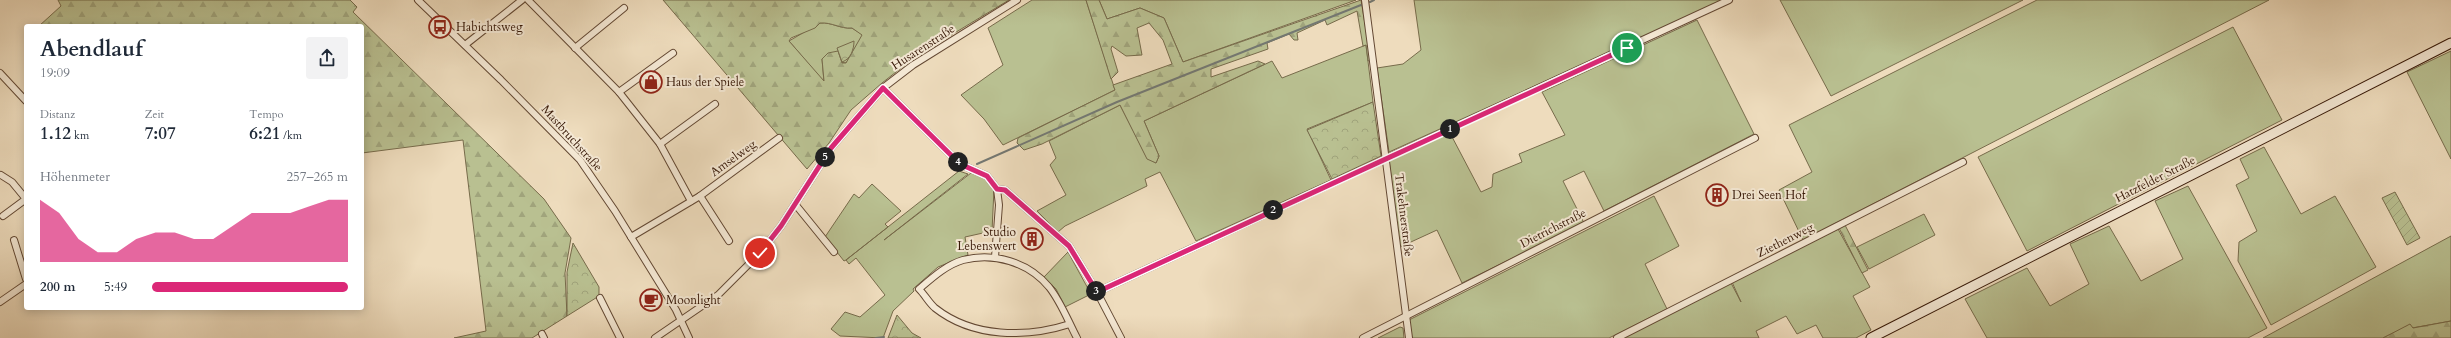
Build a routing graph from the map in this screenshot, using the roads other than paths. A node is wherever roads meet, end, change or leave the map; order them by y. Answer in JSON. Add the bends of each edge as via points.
{"nodes":[{"id":1,"x":418,"y":0,"type":"edge"},
{"id":2,"x":522,"y":0,"type":"edge"},
{"id":3,"x":528,"y":0,"type":"edge"},
{"id":4,"x":1017,"y":0,"type":"edge"},
{"id":5,"x":1365,"y":0,"type":"edge"},
{"id":6,"x":1730,"y":0,"type":"edge"},
{"id":7,"x":624,"y":8,"type":"dead end"},
{"id":8,"x":2451,"y":43,"type":"edge"},
{"id":9,"x":465,"y":45,"type":"junction"},
{"id":10,"x":575,"y":48,"type":"junction"},
{"id":11,"x":673,"y":53,"type":"dead end"},
{"id":12,"x":0,"y":73,"type":"edge"},
{"id":13,"x":883,"y":88,"type":"junction"},
{"id":14,"x":619,"y":92,"type":"junction"},
{"id":15,"x":24,"y":98,"type":"edge"},
{"id":16,"x":715,"y":104,"type":"dead end"},
{"id":17,"x":779,"y":138,"type":"dead end"},
{"id":18,"x":1755,"y":138,"type":"dead end"},
{"id":19,"x":660,"y":144,"type":"junction"},
{"id":20,"x":1385,"y":158,"type":"junction"},
{"id":21,"x":1963,"y":162,"type":"dead end"},
{"id":22,"x":1,"y":175,"type":"edge"},
{"id":23,"x":997,"y":189,"type":"junction"},
{"id":24,"x":24,"y":196,"type":"edge"},
{"id":25,"x":700,"y":196,"type":"junction"},
{"id":26,"x":24,"y":200,"type":"edge"},
{"id":27,"x":691,"y":201,"type":"junction"},
{"id":28,"x":795,"y":204,"type":"junction"},
{"id":29,"x":3,"y":216,"type":"dead end"},
{"id":30,"x":631,"y":236,"type":"junction"},
{"id":31,"x":14,"y":240,"type":"dead end"},
{"id":32,"x":729,"y":241,"type":"dead end"},
{"id":33,"x":834,"y":252,"type":"dead end"},
{"id":34,"x":994,"y":257,"type":"junction"},
{"id":35,"x":24,"y":273,"type":"edge"},
{"id":36,"x":24,"y":285,"type":"edge"},
{"id":37,"x":1097,"y":292,"type":"junction"},
{"id":38,"x":600,"y":298,"type":"dead end"},
{"id":39,"x":0,"y":302,"type":"edge"},
{"id":40,"x":1406,"y":315,"type":"junction"},
{"id":41,"x":682,"y":320,"type":"junction"},
{"id":42,"x":1070,"y":324,"type":"junction"},
{"id":43,"x":620,"y":338,"type":"edge"},
{"id":44,"x":655,"y":338,"type":"edge"},
{"id":45,"x":689,"y":338,"type":"edge"},
{"id":46,"x":1077,"y":338,"type":"edge"},
{"id":47,"x":1121,"y":338,"type":"edge"},
{"id":48,"x":1363,"y":338,"type":"edge"},
{"id":49,"x":1409,"y":338,"type":"edge"},
{"id":50,"x":1617,"y":338,"type":"edge"},
{"id":51,"x":1871,"y":338,"type":"edge"}],
"edges":[{"from":1,"to":9,"type":"street","name":"Mastbruchstraße"},
{"from":2,"to":9,"type":"street"},
{"from":3,"to":10,"type":"street"},
{"from":4,"to":13,"type":"street","name":"Husarenstraße","via":[[913,65]]},
{"from":5,"to":20,"type":"street","name":"Trakehnerstraße"},
{"from":6,"to":20,"type":"street"},
{"from":7,"to":10,"type":"street"},
{"from":8,"to":51,"type":"street","name":"Hatzfelder Straße"},
{"from":9,"to":30,"type":"street","name":"Mastbruchstraße","via":[[580,160]]},
{"from":10,"to":14,"type":"street"},
{"from":11,"to":14,"type":"street"},
{"from":12,"to":15,"type":"street"},
{"from":13,"to":23,"type":"street","via":[[960,164],[987,176]]},
{"from":13,"to":28,"type":"street","name":"Husarenstraße","via":[[831,148]]},
{"from":14,"to":19,"type":"street"},
{"from":16,"to":19,"type":"street"},
{"from":17,"to":25,"type":"street","name":"Amselweg"},
{"from":18,"to":40,"type":"street","name":"Dietrichstraße"},
{"from":19,"to":27,"type":"street"},
{"from":20,"to":37,"type":"street"},
{"from":20,"to":40,"type":"street","name":"Trakehnerstraße"},
{"from":21,"to":50,"type":"street","name":"Ziethenweg"},
{"from":22,"to":24,"type":"street","via":[[12,182]]},
{"from":23,"to":34,"type":"street"},
{"from":23,"to":37,"type":"street","via":[[1005,190],[1069,246]]},
{"from":25,"to":27,"type":"street","name":"Amselweg"},
{"from":25,"to":32,"type":"street"},
{"from":26,"to":29,"type":"street"},
{"from":27,"to":30,"type":"street","name":"Amselweg"},
{"from":28,"to":33,"type":"street"},
{"from":28,"to":41,"type":"street","name":"Husarenstraße","via":[[760,253],[730,284]]},
{"from":30,"to":41,"type":"street","name":"Mastbruchstraße"},
{"from":31,"to":35,"type":"street"},
{"from":34,"to":42,"type":"street","via":[[1017,263],[1034,272],[1054,294]]},
{"from":34,"to":42,"type":"street","via":[[963,260],[919,289],[943,314],[958,323],[989,334],[1032,336]]},
{"from":36,"to":39,"type":"street"},
{"from":37,"to":47,"type":"street"},
{"from":38,"to":43,"type":"street"},
{"from":40,"to":48,"type":"street","name":"Dietrichstraße"},
{"from":40,"to":49,"type":"street","name":"Trakehnerstraße"},
{"from":41,"to":44,"type":"street","name":"Husarenstraße"},
{"from":41,"to":45,"type":"street","name":"Mastbruchstraße"},
{"from":42,"to":46,"type":"street"}]}
